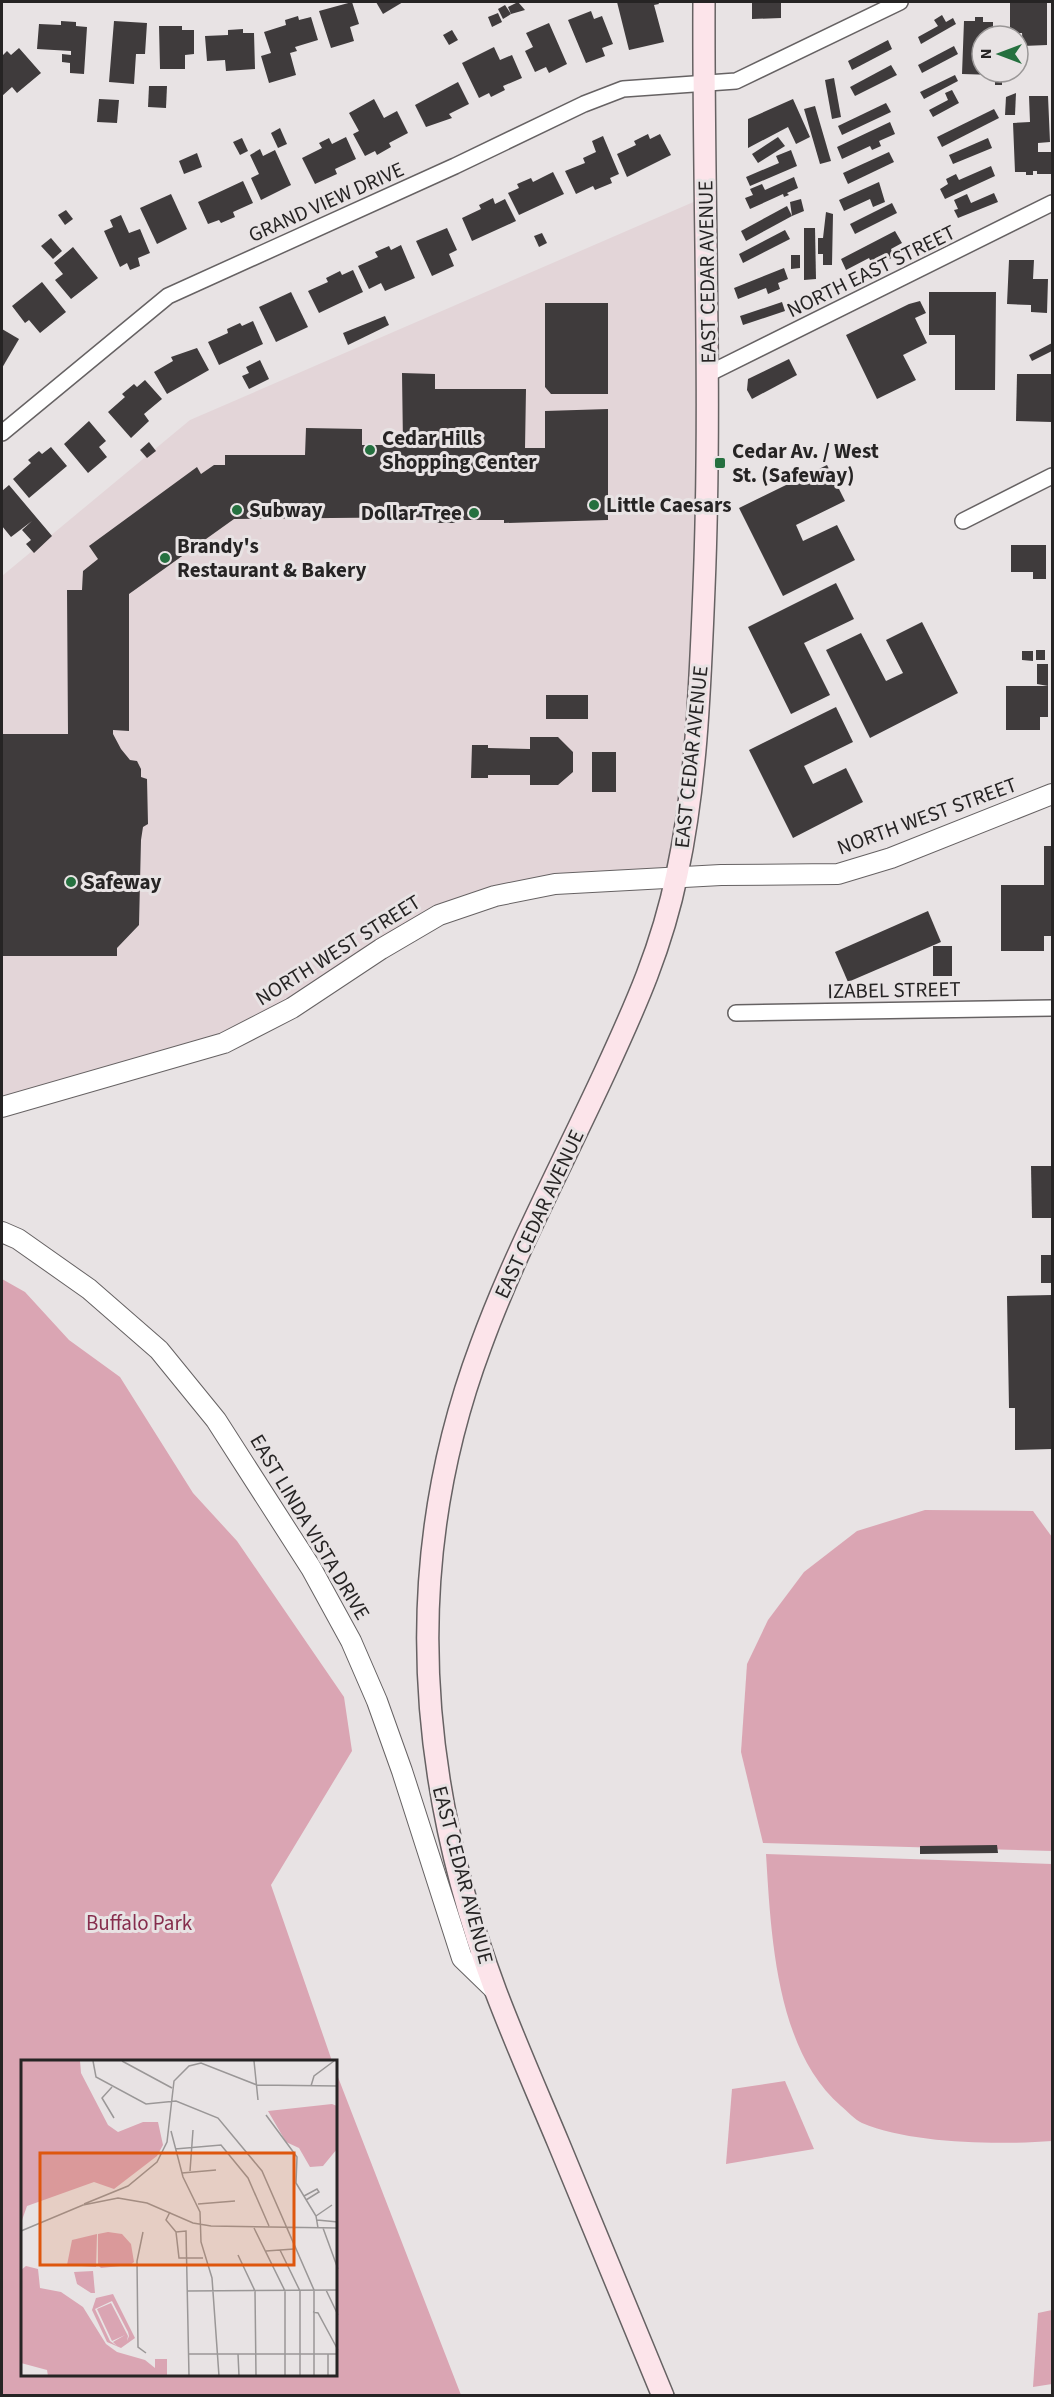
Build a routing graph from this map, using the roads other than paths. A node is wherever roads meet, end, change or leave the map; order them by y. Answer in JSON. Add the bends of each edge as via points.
{"nodes":[{"id":1,"x":704,"y":2,"type":"edge"},
{"id":2,"x":900,"y":2,"type":"edge"},
{"id":3,"x":704,"y":83,"type":"junction"},
{"id":4,"x":1053,"y":203,"type":"edge"},
{"id":5,"x":708,"y":374,"type":"junction"},
{"id":6,"x":2,"y":433,"type":"edge"},
{"id":7,"x":1053,"y":476,"type":"edge"},
{"id":8,"x":963,"y":521,"type":"dead end"},
{"id":9,"x":1053,"y":794,"type":"edge"},
{"id":10,"x":676,"y":879,"type":"junction"},
{"id":11,"x":1053,"y":1008,"type":"edge"},
{"id":12,"x":735,"y":1012,"type":"dead end"},
{"id":13,"x":2,"y":1107,"type":"edge"},
{"id":14,"x":2,"y":1232,"type":"edge"},
{"id":15,"x":495,"y":1990,"type":"junction"},
{"id":16,"x":663,"y":2396,"type":"edge"}],
"edges":[{"from":1,"to":3,"type":"main road","name":"EAST CEDAR AVENUE"},
{"from":2,"to":3,"type":"street","name":"GRAND VIEW DRIVE","via":[[735,81]]},
{"from":3,"to":5,"type":"main road","name":"EAST CEDAR AVENUE"},
{"from":3,"to":6,"type":"street","name":"GRAND VIEW DRIVE","via":[[623,89],[584,104],[168,296]]},
{"from":4,"to":5,"type":"street","name":"NORTH EAST STREET"},
{"from":5,"to":10,"type":"main road","name":"EAST CEDAR AVENUE","via":[[707,531],[698,715],[693,777]]},
{"from":7,"to":8,"type":"street"},
{"from":9,"to":10,"type":"street","name":"NORTH WEST STREET","via":[[891,858],[838,874]]},
{"from":10,"to":13,"type":"street","name":"NORTH WEST STREET","via":[[555,884],[488,899],[424,924],[292,1008],[224,1043]]},
{"from":10,"to":15,"type":"main road","name":"EAST CEDAR AVENUE","via":[[657,954],[641,994],[487,1328],[446,1450],[434,1520],[427,1656],[437,1776],[462,1886]]},
{"from":11,"to":12,"type":"street","name":"IZABEL STREET"},
{"from":14,"to":15,"type":"street","name":"EAST LINDA VISTA DRIVE","via":[[89,1289],[159,1350],[216,1420],[311,1568],[351,1641],[402,1771],[462,1958]]},
{"from":15,"to":16,"type":"main road","name":"EAST CEDAR AVENUE"}]}
